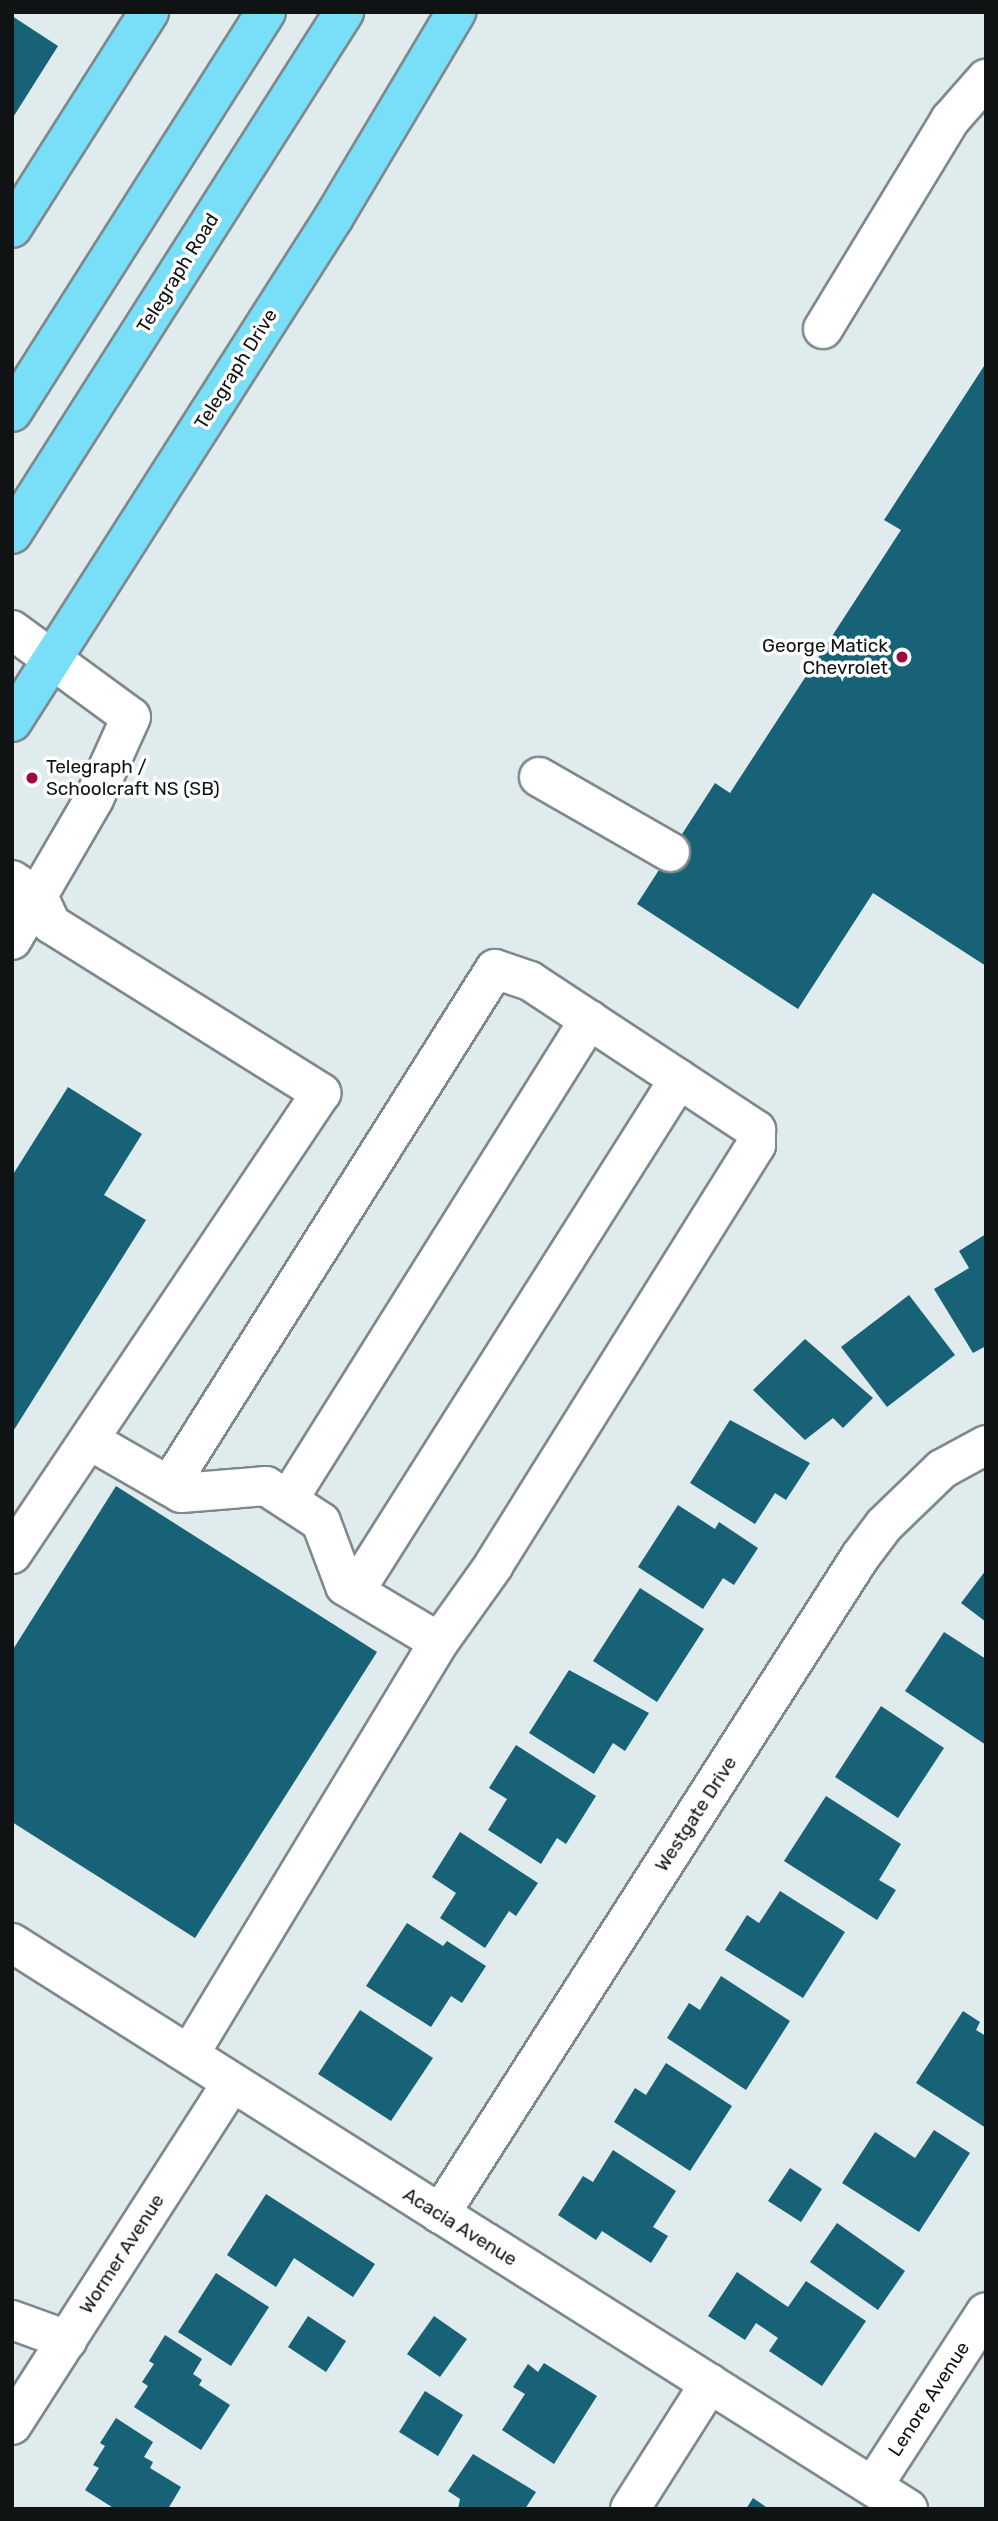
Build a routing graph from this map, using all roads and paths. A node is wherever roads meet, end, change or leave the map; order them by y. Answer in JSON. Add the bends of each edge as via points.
{"nodes":[{"id":1,"x":149,"y":12,"type":"edge"},
{"id":2,"x":266,"y":12,"type":"edge"},
{"id":3,"x":344,"y":12,"type":"edge"},
{"id":4,"x":456,"y":12,"type":"edge"},
{"id":5,"x":986,"y":79,"type":"edge"},
{"id":6,"x":12,"y":228,"type":"edge"},
{"id":7,"x":823,"y":329,"type":"dead end"},
{"id":8,"x":12,"y":412,"type":"edge"},
{"id":9,"x":12,"y":534,"type":"edge"},
{"id":10,"x":12,"y":630,"type":"edge"},
{"id":11,"x":54,"y":657,"type":"junction"},
{"id":12,"x":12,"y":722,"type":"edge"},
{"id":13,"x":539,"y":777,"type":"dead end"},
{"id":14,"x":670,"y":852,"type":"dead end"},
{"id":15,"x":26,"y":889,"type":"edge"},
{"id":16,"x":12,"y":940,"type":"edge"},
{"id":17,"x":589,"y":1020,"type":"junction"},
{"id":18,"x":679,"y":1080,"type":"junction"},
{"id":19,"x":89,"y":1440,"type":"junction"},
{"id":20,"x":986,"y":1445,"type":"edge"},
{"id":21,"x":169,"y":1486,"type":"junction"},
{"id":22,"x":288,"y":1500,"type":"junction"},
{"id":23,"x":12,"y":1554,"type":"edge"},
{"id":24,"x":355,"y":1591,"type":"junction"},
{"id":25,"x":439,"y":1642,"type":"junction"},
{"id":26,"x":12,"y":1943,"type":"edge"},
{"id":27,"x":189,"y":2054,"type":"junction"},
{"id":28,"x":232,"y":2082,"type":"junction"},
{"id":29,"x":440,"y":2214,"type":"junction"},
{"id":30,"x":986,"y":2312,"type":"edge"},
{"id":31,"x":12,"y":2320,"type":"edge"},
{"id":32,"x":67,"y":2340,"type":"junction"},
{"id":33,"x":710,"y":2383,"type":"junction"},
{"id":34,"x":12,"y":2425,"type":"edge"},
{"id":35,"x":873,"y":2486,"type":"junction"},
{"id":36,"x":630,"y":2509,"type":"edge"},
{"id":37,"x":908,"y":2509,"type":"edge"}],
"edges":[{"from":1,"to":6,"type":"main road"},
{"from":2,"to":8,"type":"main road"},
{"from":3,"to":9,"type":"main road","name":"Telegraph Road"},
{"from":4,"to":11,"type":"main road","name":"Telegraph Drive","via":[[334,217]]},
{"from":5,"to":7,"type":"street","via":[[950,120]]},
{"from":10,"to":11,"type":"street"},
{"from":11,"to":12,"type":"main road","name":"Telegraph Drive"},
{"from":11,"to":15,"type":"street","via":[[131,717],[94,799]]},
{"from":13,"to":14,"type":"street"},
{"from":15,"to":16,"type":"street"},
{"from":15,"to":19,"type":"street","via":[[51,924],[321,1093]]},
{"from":17,"to":18,"type":"street"},
{"from":17,"to":21,"type":"street","via":[[530,981],[495,969]]},
{"from":17,"to":22,"type":"street"},
{"from":18,"to":24,"type":"street"},
{"from":18,"to":25,"type":"street","via":[[756,1130],[756,1145],[494,1565]]},
{"from":19,"to":21,"type":"street"},
{"from":19,"to":23,"type":"street"},
{"from":20,"to":29,"type":"street","name":"Westgate Drive","via":[[942,1469],[884,1525],[860,1558]]},
{"from":21,"to":22,"type":"street","via":[[181,1493],[266,1486]]},
{"from":22,"to":24,"type":"street","via":[[321,1522],[345,1586]]},
{"from":24,"to":25,"type":"street"},
{"from":25,"to":27,"type":"street"},
{"from":26,"to":27,"type":"street","name":"Acacia Avenue"},
{"from":27,"to":28,"type":"street","name":"Acacia Avenue"},
{"from":28,"to":29,"type":"street","name":"Acacia Avenue"},
{"from":28,"to":32,"type":"street","name":"Wormer Avenue"},
{"from":29,"to":33,"type":"street","name":"Acacia Avenue"},
{"from":30,"to":35,"type":"street","name":"Lenore Avenue"},
{"from":31,"to":32,"type":"street"},
{"from":32,"to":34,"type":"street","name":"Wormer Avenue"},
{"from":33,"to":35,"type":"street","name":"Acacia Avenue"},
{"from":33,"to":36,"type":"street"},
{"from":35,"to":37,"type":"street","name":"Acacia Avenue"}]}
